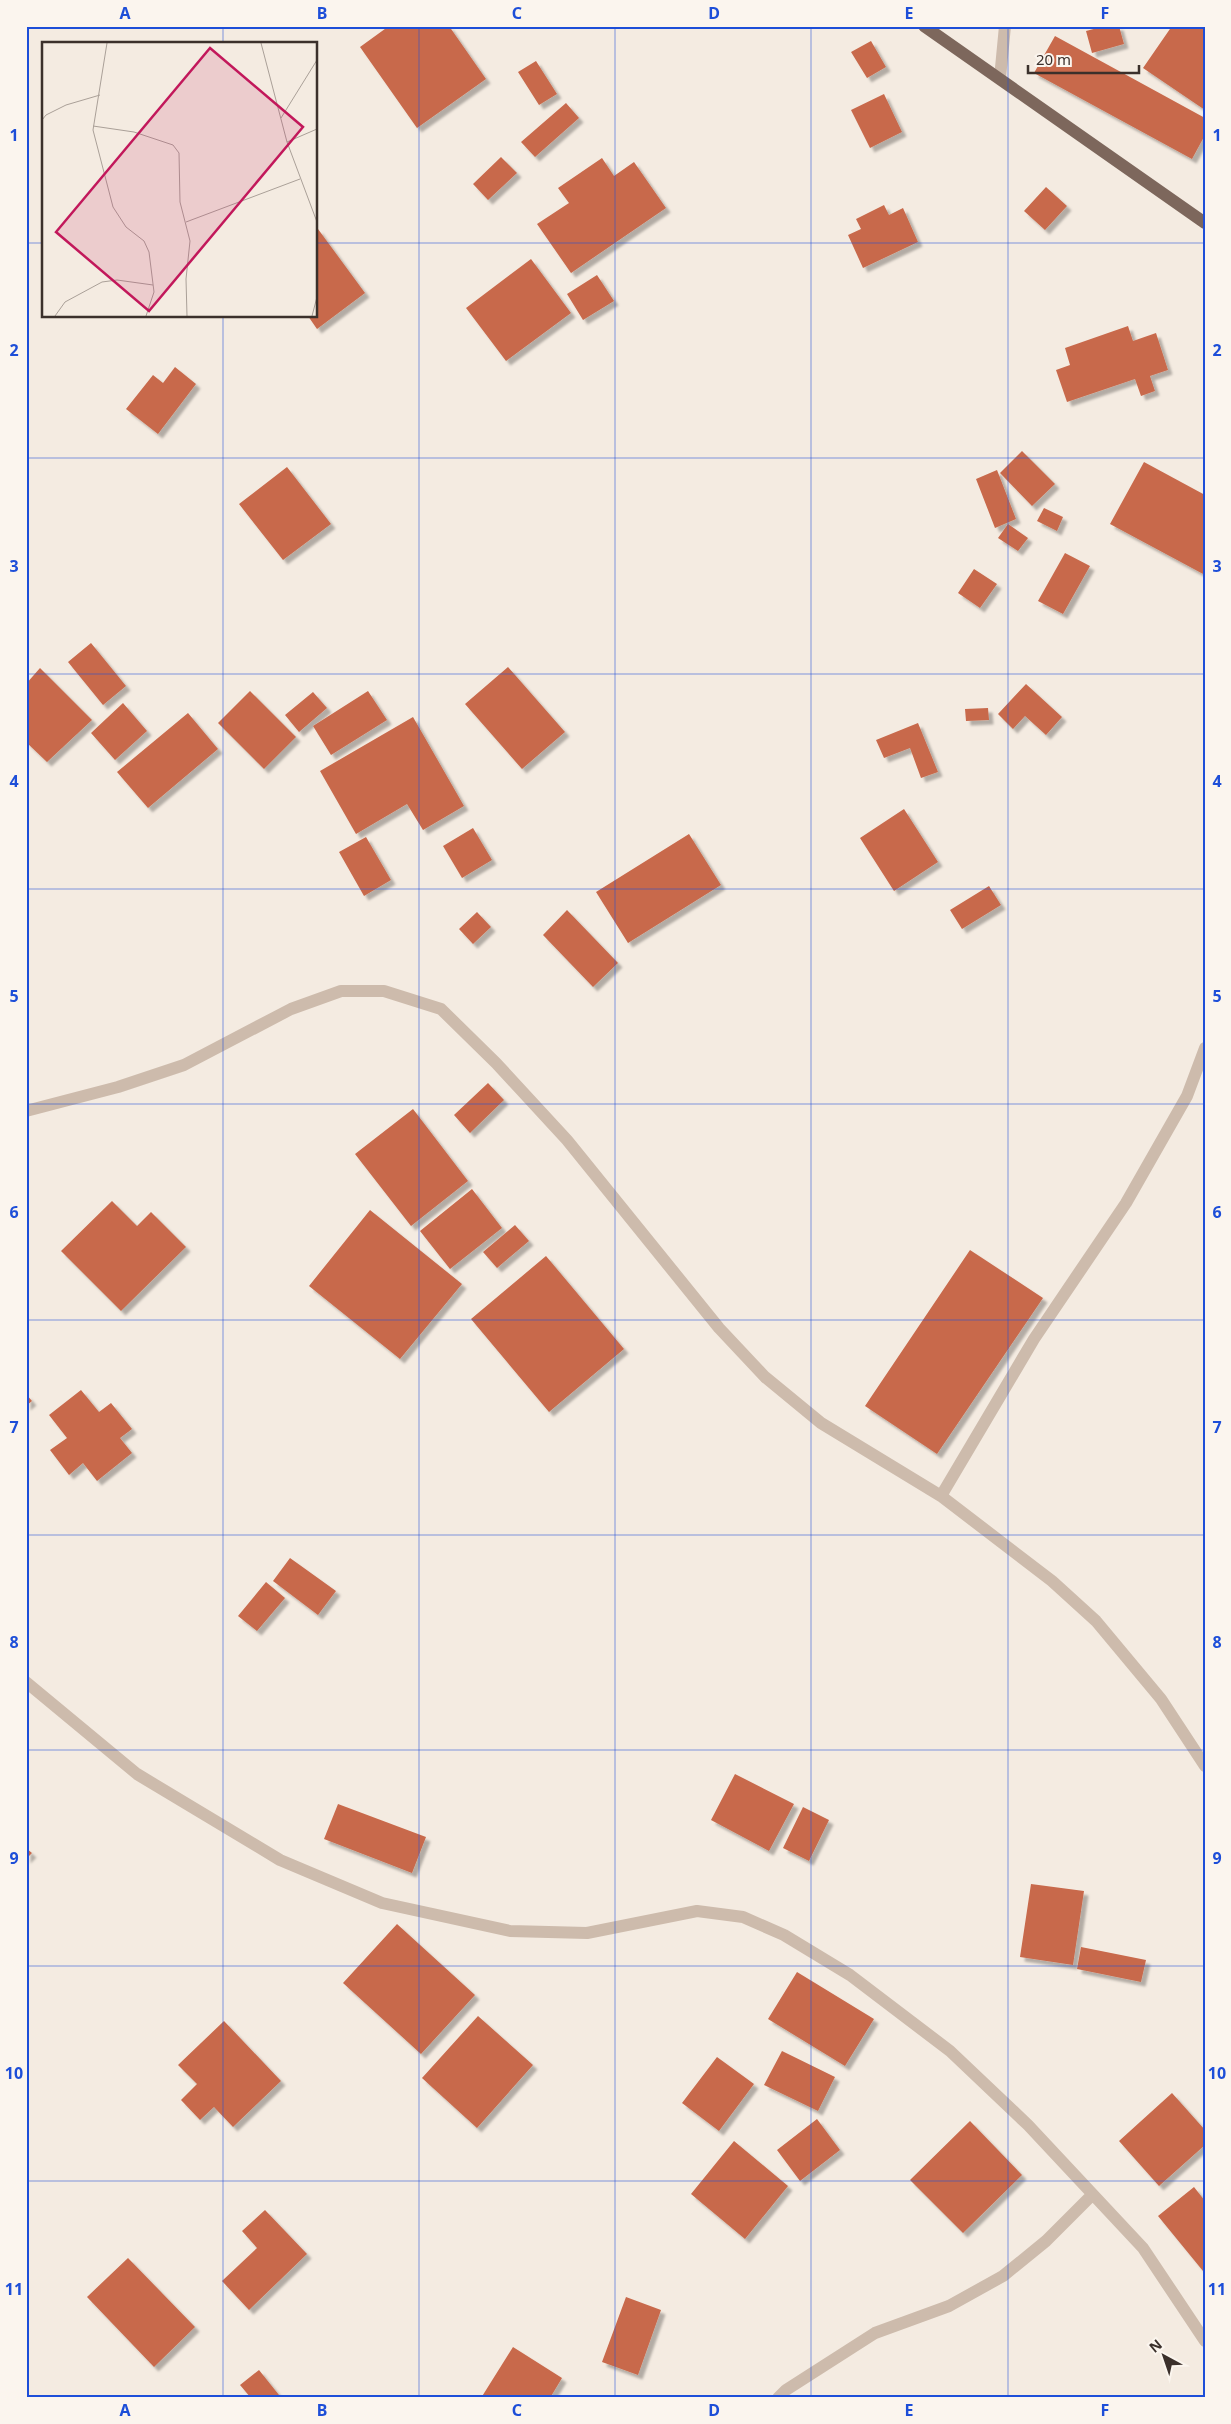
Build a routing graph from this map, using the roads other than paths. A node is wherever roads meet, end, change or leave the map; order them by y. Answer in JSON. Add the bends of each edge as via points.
{"nodes":[{"id":1,"x":924,"y":26,"type":"edge"},
{"id":2,"x":1005,"y":26,"type":"edge"},
{"id":3,"x":1000,"y":78,"type":"junction"},
{"id":4,"x":1205,"y":223,"type":"edge"},
{"id":5,"x":1205,"y":1048,"type":"edge"},
{"id":6,"x":26,"y":1111,"type":"edge"},
{"id":7,"x":941,"y":1496,"type":"junction"},
{"id":8,"x":26,"y":1682,"type":"edge"},
{"id":9,"x":1205,"y":1766,"type":"edge"},
{"id":10,"x":1092,"y":2195,"type":"junction"},
{"id":11,"x":1205,"y":2342,"type":"edge"},
{"id":12,"x":778,"y":2398,"type":"edge"}],
"edges":[{"from":1,"to":3,"type":"main road"},
{"from":2,"to":3,"type":"street"},
{"from":3,"to":4,"type":"main road"},
{"from":5,"to":7,"type":"street","via":[[1187,1096],[1126,1203],[1034,1339]]},
{"from":6,"to":7,"type":"street","via":[[118,1087],[184,1065],[290,1008],[341,991],[384,991],[441,1009],[567,1140],[713,1320],[765,1377],[821,1423]]},
{"from":7,"to":9,"type":"street","via":[[1052,1582],[1096,1621],[1161,1699]]},
{"from":8,"to":10,"type":"street","via":[[137,1774],[280,1860],[382,1903],[510,1931],[586,1933],[697,1911],[744,1917],[784,1935],[850,1975],[950,2051],[1028,2124]]},
{"from":10,"to":11,"type":"street","via":[[1143,2248]]},
{"from":10,"to":12,"type":"street","via":[[1046,2241],[1003,2276],[949,2306],[875,2333]]}]}
